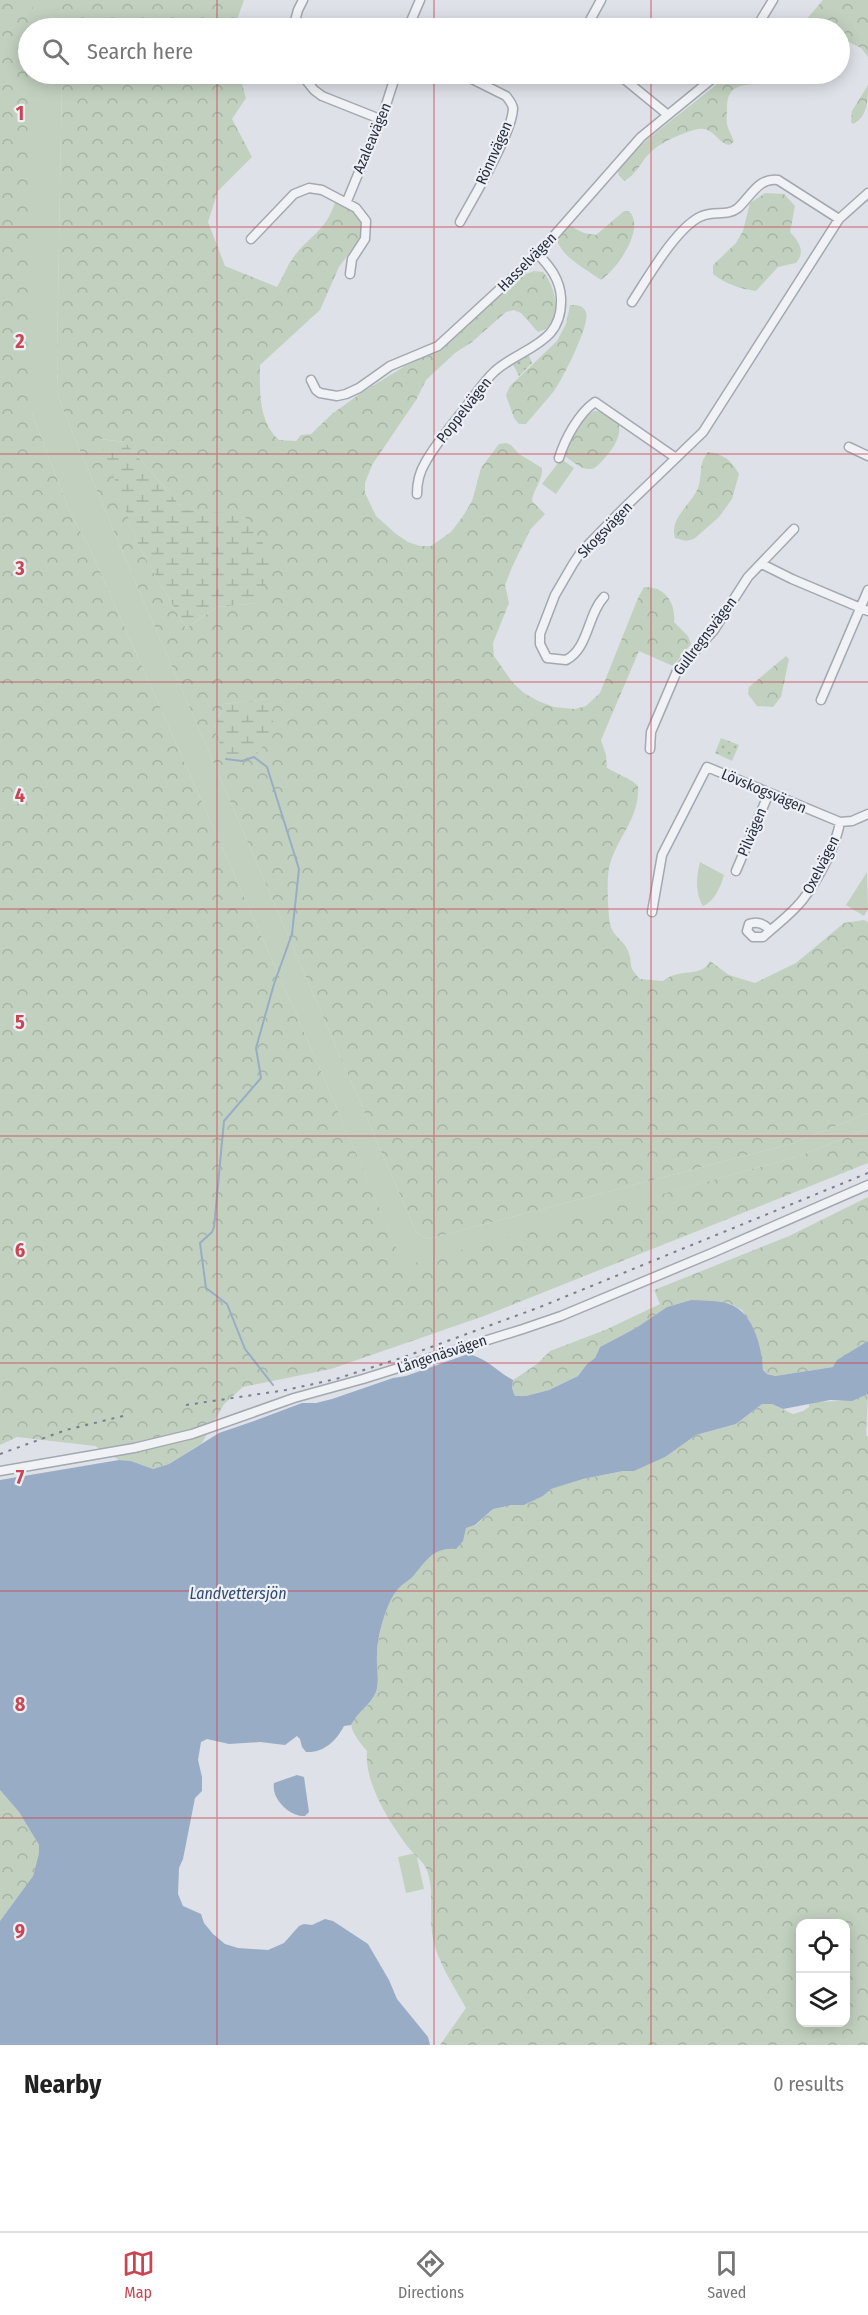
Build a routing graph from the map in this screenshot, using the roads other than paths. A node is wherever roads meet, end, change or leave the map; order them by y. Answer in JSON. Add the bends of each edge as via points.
{"nodes":[{"id":1,"x":303,"y":0,"type":"edge"},
{"id":2,"x":420,"y":0,"type":"edge"},
{"id":3,"x":601,"y":0,"type":"edge"},
{"id":4,"x":773,"y":0,"type":"edge"},
{"id":5,"x":296,"y":18,"type":"edge"},
{"id":6,"x":412,"y":18,"type":"edge"},
{"id":7,"x":591,"y":18,"type":"edge"},
{"id":8,"x":762,"y":18,"type":"edge"},
{"id":9,"x":309,"y":84,"type":"edge"},
{"id":10,"x":394,"y":84,"type":"edge"},
{"id":11,"x":482,"y":84,"type":"edge"},
{"id":12,"x":630,"y":84,"type":"edge"},
{"id":13,"x":706,"y":84,"type":"edge"},
{"id":14,"x":668,"y":115,"type":"junction"},
{"id":15,"x":380,"y":120,"type":"junction"},
{"id":16,"x":868,"y":193,"type":"edge"},
{"id":17,"x":346,"y":201,"type":"junction"},
{"id":18,"x":839,"y":219,"type":"junction"},
{"id":19,"x":460,"y":222,"type":"dead end"},
{"id":20,"x":251,"y":239,"type":"dead end"},
{"id":21,"x":538,"y":254,"type":"junction"},
{"id":22,"x":350,"y":274,"type":"dead end"},
{"id":23,"x":632,"y":302,"type":"dead end"},
{"id":24,"x":311,"y":380,"type":"dead end"},
{"id":25,"x":849,"y":447,"type":"dead end"},
{"id":26,"x":868,"y":456,"type":"edge"},
{"id":27,"x":559,"y":458,"type":"dead end"},
{"id":28,"x":676,"y":458,"type":"junction"},
{"id":29,"x":417,"y":494,"type":"dead end"},
{"id":30,"x":794,"y":529,"type":"dead end"},
{"id":31,"x":762,"y":564,"type":"junction"},
{"id":32,"x":868,"y":590,"type":"edge"},
{"id":33,"x":604,"y":597,"type":"dead end"},
{"id":34,"x":864,"y":609,"type":"edge"},
{"id":35,"x":821,"y":700,"type":"dead end"},
{"id":36,"x":650,"y":749,"type":"dead end"},
{"id":37,"x":769,"y":793,"type":"junction"},
{"id":38,"x":868,"y":814,"type":"edge"},
{"id":39,"x":840,"y":822,"type":"junction"},
{"id":40,"x":736,"y":871,"type":"dead end"},
{"id":41,"x":652,"y":912,"type":"dead end"},
{"id":42,"x":769,"y":929,"type":"dead end"},
{"id":43,"x":868,"y":1185,"type":"edge"},
{"id":44,"x":0,"y":1471,"type":"edge"}],
"edges":[{"from":1,"to":5,"type":"street"},
{"from":2,"to":6,"type":"street"},
{"from":3,"to":7,"type":"street"},
{"from":4,"to":8,"type":"street"},
{"from":9,"to":15,"type":"street","via":[[322,96]]},
{"from":10,"to":15,"type":"street","name":"Azaleavägen"},
{"from":11,"to":19,"type":"street","name":"Rönnvägen","via":[[506,96],[513,109],[501,146]]},
{"from":12,"to":14,"type":"street"},
{"from":13,"to":14,"type":"street","name":"Hasselvägen"},
{"from":14,"to":21,"type":"street","name":"Hasselvägen","via":[[641,137]]},
{"from":15,"to":17,"type":"street","name":"Azaleavägen"},
{"from":16,"to":18,"type":"street","name":"Skogsvägen"},
{"from":17,"to":20,"type":"street","via":[[322,190],[302,189]]},
{"from":17,"to":22,"type":"street","via":[[363,215],[367,229],[352,259]]},
{"from":18,"to":23,"type":"street","via":[[778,180],[767,180],[732,212],[702,216],[687,228]]},
{"from":18,"to":28,"type":"street","name":"Skogsvägen","via":[[709,424]]},
{"from":21,"to":24,"type":"street","name":"Hasselvägen","via":[[438,346],[390,366],[346,394],[320,393]]},
{"from":21,"to":29,"type":"street","name":"Poppelvägen","via":[[559,282],[557,326],[544,340],[510,360],[487,380],[424,464]]},
{"from":25,"to":26,"type":"street"},
{"from":27,"to":28,"type":"street","via":[[565,441],[595,402]]},
{"from":28,"to":33,"type":"street","name":"Skogsvägen","via":[[573,564],[555,595],[540,634],[547,658],[566,660],[577,652],[596,606]]},
{"from":30,"to":31,"type":"street","name":"Gullregnsvägen"},
{"from":31,"to":34,"type":"street"},
{"from":31,"to":36,"type":"street","name":"Gullregnsvägen","via":[[748,577],[714,630],[676,671],[651,732]]},
{"from":32,"to":34,"type":"street"},
{"from":34,"to":35,"type":"street"},
{"from":37,"to":39,"type":"street","name":"Lövskogsvägen"},
{"from":37,"to":40,"type":"street","name":"Pilvägen"},
{"from":37,"to":41,"type":"street","name":"Lövskogsvägen","via":[[707,767],[662,855]]},
{"from":38,"to":39,"type":"street"},
{"from":39,"to":42,"type":"street","name":"Oxelvägen","via":[[838,836],[804,899]]},
{"from":43,"to":44,"type":"street","name":"Långenäsvägen","via":[[523,1329],[294,1398],[192,1434]]}]}
